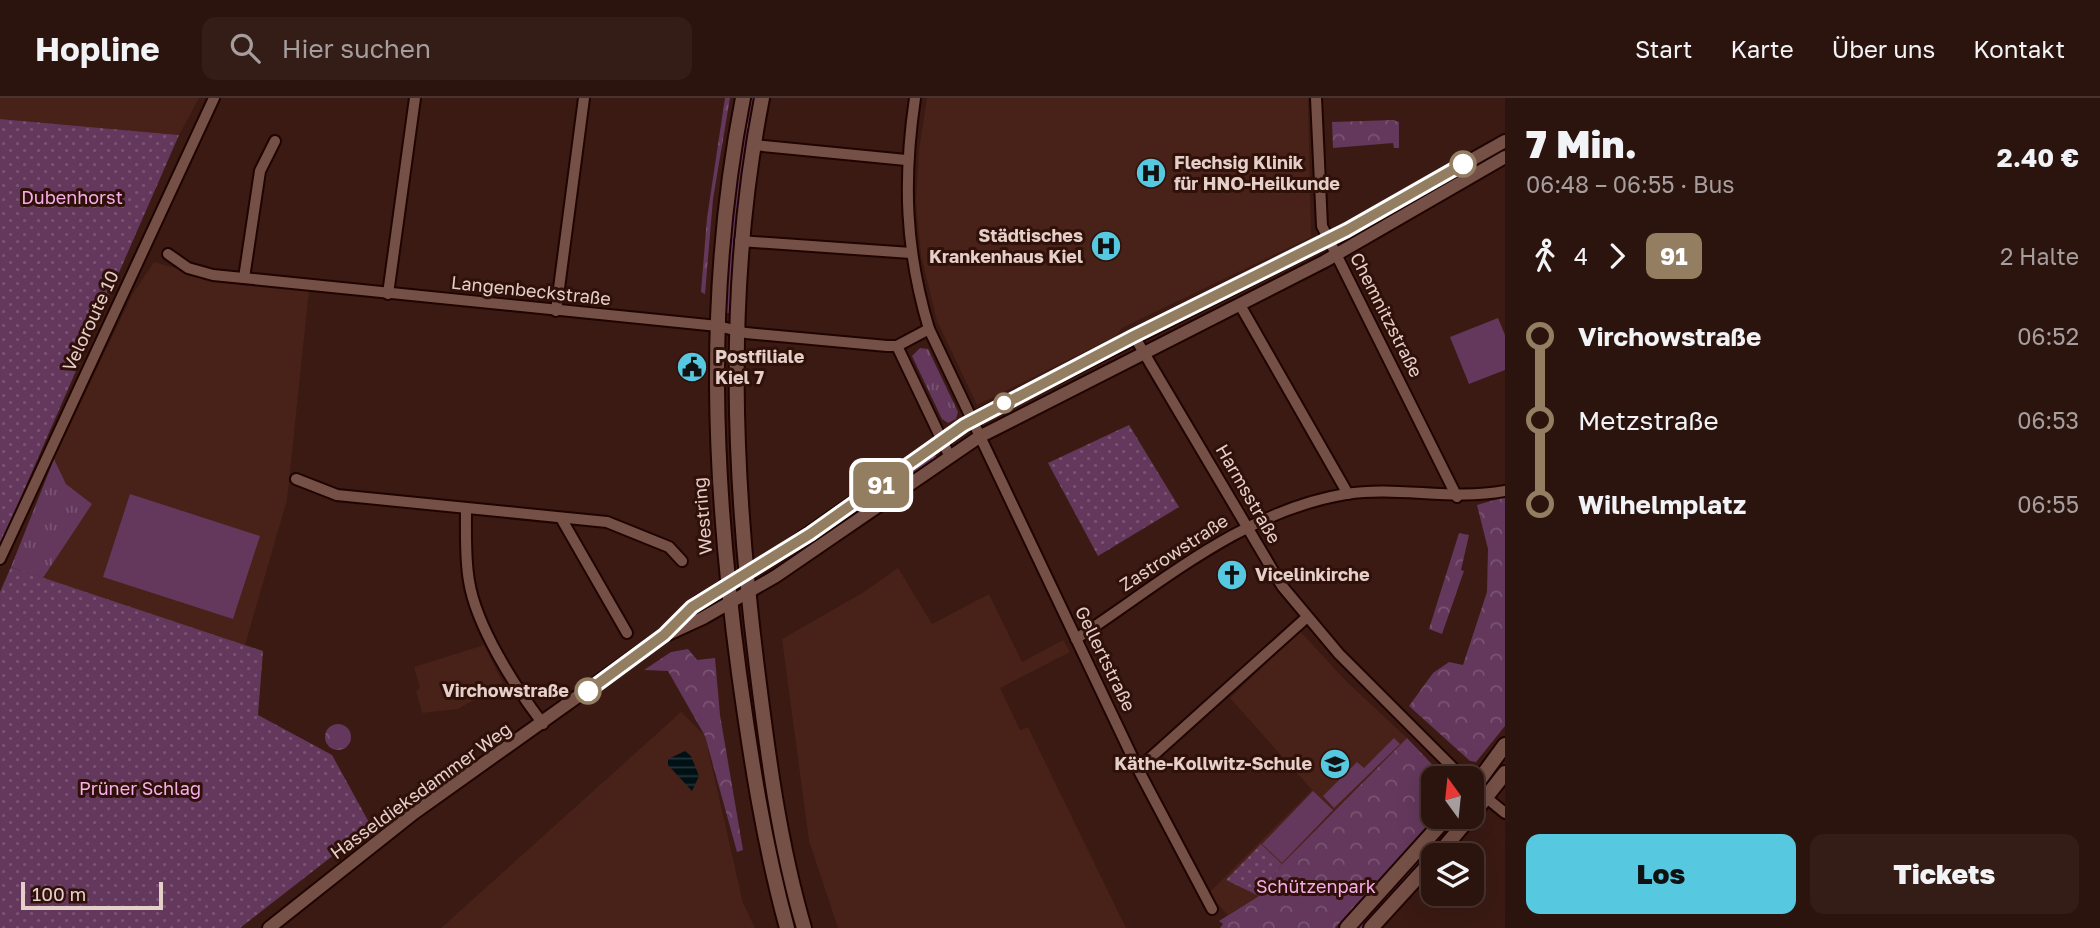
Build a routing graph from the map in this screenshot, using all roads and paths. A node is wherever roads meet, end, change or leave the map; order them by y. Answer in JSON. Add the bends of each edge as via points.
{"nodes":[{"id":1,"x":214,"y":98,"type":"edge"},
{"id":2,"x":415,"y":98,"type":"edge"},
{"id":3,"x":584,"y":98,"type":"edge"},
{"id":4,"x":743,"y":98,"type":"edge"},
{"id":5,"x":762,"y":98,"type":"edge"},
{"id":6,"x":915,"y":98,"type":"edge"},
{"id":7,"x":1316,"y":98,"type":"edge"},
{"id":8,"x":275,"y":141,"type":"dead end"},
{"id":9,"x":1505,"y":141,"type":"edge"},
{"id":10,"x":753,"y":145,"type":"junction"},
{"id":11,"x":1505,"y":157,"type":"edge"},
{"id":12,"x":906,"y":160,"type":"junction"},
{"id":13,"x":1328,"y":239,"type":"junction"},
{"id":14,"x":740,"y":241,"type":"junction"},
{"id":15,"x":911,"y":253,"type":"junction"},
{"id":16,"x":168,"y":254,"type":"dead end"},
{"id":17,"x":1336,"y":255,"type":"junction"},
{"id":18,"x":244,"y":278,"type":"junction"},
{"id":19,"x":388,"y":294,"type":"junction"},
{"id":20,"x":1240,"y":305,"type":"junction"},
{"id":21,"x":556,"y":311,"type":"junction"},
{"id":22,"x":718,"y":326,"type":"junction"},
{"id":23,"x":929,"y":329,"type":"junction"},
{"id":24,"x":735,"y":331,"type":"junction"},
{"id":25,"x":1134,"y":336,"type":"junction"},
{"id":26,"x":897,"y":345,"type":"junction"},
{"id":27,"x":1143,"y":354,"type":"junction"},
{"id":28,"x":972,"y":421,"type":"junction"},
{"id":29,"x":979,"y":437,"type":"junction"},
{"id":30,"x":941,"y":441,"type":"junction"},
{"id":31,"x":949,"y":455,"type":"junction"},
{"id":32,"x":296,"y":479,"type":"dead end"},
{"id":33,"x":1505,"y":491,"type":"edge"},
{"id":34,"x":1348,"y":494,"type":"junction"},
{"id":35,"x":1457,"y":497,"type":"junction"},
{"id":36,"x":466,"y":510,"type":"junction"},
{"id":37,"x":561,"y":518,"type":"junction"},
{"id":38,"x":1247,"y":527,"type":"junction"},
{"id":39,"x":0,"y":559,"type":"edge"},
{"id":40,"x":682,"y":561,"type":"dead end"},
{"id":41,"x":747,"y":574,"type":"junction"},
{"id":42,"x":729,"y":585,"type":"junction"},
{"id":43,"x":748,"y":593,"type":"junction"},
{"id":44,"x":730,"y":603,"type":"junction"},
{"id":45,"x":1306,"y":618,"type":"junction"},
{"id":46,"x":627,"y":633,"type":"dead end"},
{"id":47,"x":664,"y":635,"type":"junction"},
{"id":48,"x":1076,"y":639,"type":"junction"},
{"id":49,"x":543,"y":724,"type":"junction"},
{"id":50,"x":1505,"y":745,"type":"edge"},
{"id":51,"x":1451,"y":766,"type":"edge"},
{"id":52,"x":1139,"y":769,"type":"junction"},
{"id":53,"x":1484,"y":769,"type":"edge"},
{"id":54,"x":1505,"y":773,"type":"edge"},
{"id":55,"x":1485,"y":798,"type":"joint"},
{"id":56,"x":1505,"y":813,"type":"edge"},
{"id":57,"x":1435,"y":830,"type":"edge"},
{"id":58,"x":1421,"y":873,"type":"edge"},
{"id":59,"x":1212,"y":909,"type":"dead end"},
{"id":60,"x":269,"y":928,"type":"edge"},
{"id":61,"x":787,"y":928,"type":"edge"},
{"id":62,"x":804,"y":928,"type":"edge"},
{"id":63,"x":1346,"y":928,"type":"edge"},
{"id":64,"x":1371,"y":928,"type":"edge"}],
"edges":[{"from":1,"to":39,"type":"street","name":"Veloroute 10"},
{"from":2,"to":19,"type":"street"},
{"from":3,"to":21,"type":"street"},
{"from":4,"to":22,"type":"main road","name":"Westring","via":[[729,183]]},
{"from":5,"to":10,"type":"main road"},
{"from":6,"to":12,"type":"street","name":"Gellertstraße"},
{"from":7,"to":13,"type":"street","name":"Chemnitzstraße","via":[[1322,226]]},
{"from":8,"to":18,"type":"street","via":[[260,171]]},
{"from":9,"to":13,"type":"street","name":"Hasseldieksdammer Weg"},
{"from":10,"to":12,"type":"street"},
{"from":10,"to":14,"type":"main road"},
{"from":11,"to":17,"type":"street","name":"Hasseldieksdammer Weg"},
{"from":12,"to":15,"type":"street","name":"Gellertstraße"},
{"from":13,"to":17,"type":"street","name":"Chemnitzstraße"},
{"from":13,"to":25,"type":"street","name":"Hasseldieksdammer Weg"},
{"from":14,"to":15,"type":"street"},
{"from":14,"to":24,"type":"main road"},
{"from":15,"to":23,"type":"street","name":"Gellertstraße"},
{"from":16,"to":18,"type":"street","name":"Langenbeckstraße","via":[[196,271]]},
{"from":17,"to":20,"type":"street","name":"Hasseldieksdammer Weg"},
{"from":17,"to":35,"type":"street","name":"Chemnitzstraße"},
{"from":18,"to":19,"type":"street","name":"Langenbeckstraße"},
{"from":19,"to":21,"type":"street","name":"Langenbeckstraße"},
{"from":20,"to":27,"type":"street","name":"Hasseldieksdammer Weg"},
{"from":20,"to":34,"type":"street"},
{"from":21,"to":22,"type":"street","name":"Langenbeckstraße"},
{"from":22,"to":24,"type":"street","name":"Langenbeckstraße"},
{"from":22,"to":42,"type":"main road","name":"Westring","via":[[716,429]]},
{"from":23,"to":26,"type":"street"},
{"from":23,"to":28,"type":"street","name":"Gellertstraße"},
{"from":24,"to":26,"type":"street","name":"Langenbeckstraße"},
{"from":24,"to":41,"type":"main road","via":[[734,403]]},
{"from":25,"to":27,"type":"street","name":"Harmsstraße"},
{"from":25,"to":28,"type":"street","name":"Hasseldieksdammer Weg"},
{"from":26,"to":30,"type":"street"},
{"from":27,"to":29,"type":"street","name":"Hasseldieksdammer Weg"},
{"from":27,"to":38,"type":"street","name":"Harmsstraße"},
{"from":28,"to":29,"type":"street","name":"Gellertstraße"},
{"from":28,"to":30,"type":"street","name":"Hasseldieksdammer Weg"},
{"from":29,"to":31,"type":"street","name":"Hasseldieksdammer Weg"},
{"from":29,"to":48,"type":"street","name":"Gellertstraße"},
{"from":30,"to":31,"type":"street"},
{"from":30,"to":41,"type":"street","name":"Hasseldieksdammer Weg"},
{"from":31,"to":43,"type":"street","name":"Hasseldieksdammer Weg"},
{"from":32,"to":36,"type":"street","via":[[337,495]]},
{"from":33,"to":35,"type":"street","name":"Zastrowstraße"},
{"from":34,"to":35,"type":"street","name":"Zastrowstraße"},
{"from":34,"to":38,"type":"street","name":"Zastrowstraße","via":[[1294,506]]},
{"from":36,"to":37,"type":"street"},
{"from":36,"to":49,"type":"street","via":[[472,593],[490,637]]},
{"from":37,"to":40,"type":"street","via":[[629,529],[668,547]]},
{"from":37,"to":46,"type":"street"},
{"from":38,"to":45,"type":"street","name":"Harmsstraße"},
{"from":38,"to":48,"type":"street","name":"Zastrowstraße"},
{"from":41,"to":42,"type":"street","name":"Hasseldieksdammer Weg"},
{"from":41,"to":43,"type":"main road"},
{"from":42,"to":44,"type":"main road","name":"Westring"},
{"from":42,"to":47,"type":"street","name":"Hasseldieksdammer Weg","via":[[692,607]]},
{"from":43,"to":44,"type":"street","name":"Hasseldieksdammer Weg"},
{"from":43,"to":62,"type":"main road","via":[[771,787]]},
{"from":44,"to":47,"type":"street","name":"Hasseldieksdammer Weg"},
{"from":44,"to":61,"type":"main road","name":"Westring","via":[[751,766]]},
{"from":45,"to":51,"type":"street","name":"Harmsstraße"},
{"from":45,"to":52,"type":"street"},
{"from":47,"to":49,"type":"street","name":"Hasseldieksdammer Weg"},
{"from":48,"to":52,"type":"street","name":"Gellertstraße"},
{"from":49,"to":60,"type":"street","name":"Hasseldieksdammer Weg","via":[[414,813]]},
{"from":50,"to":53,"type":"main road"},
{"from":52,"to":59,"type":"street","name":"Gellertstraße"},
{"from":54,"to":55,"type":"main road"},
{"from":55,"to":56,"type":"street","name":"Harmsstraße"},
{"from":57,"to":63,"type":"main road"},
{"from":58,"to":64,"type":"main road"}]}
